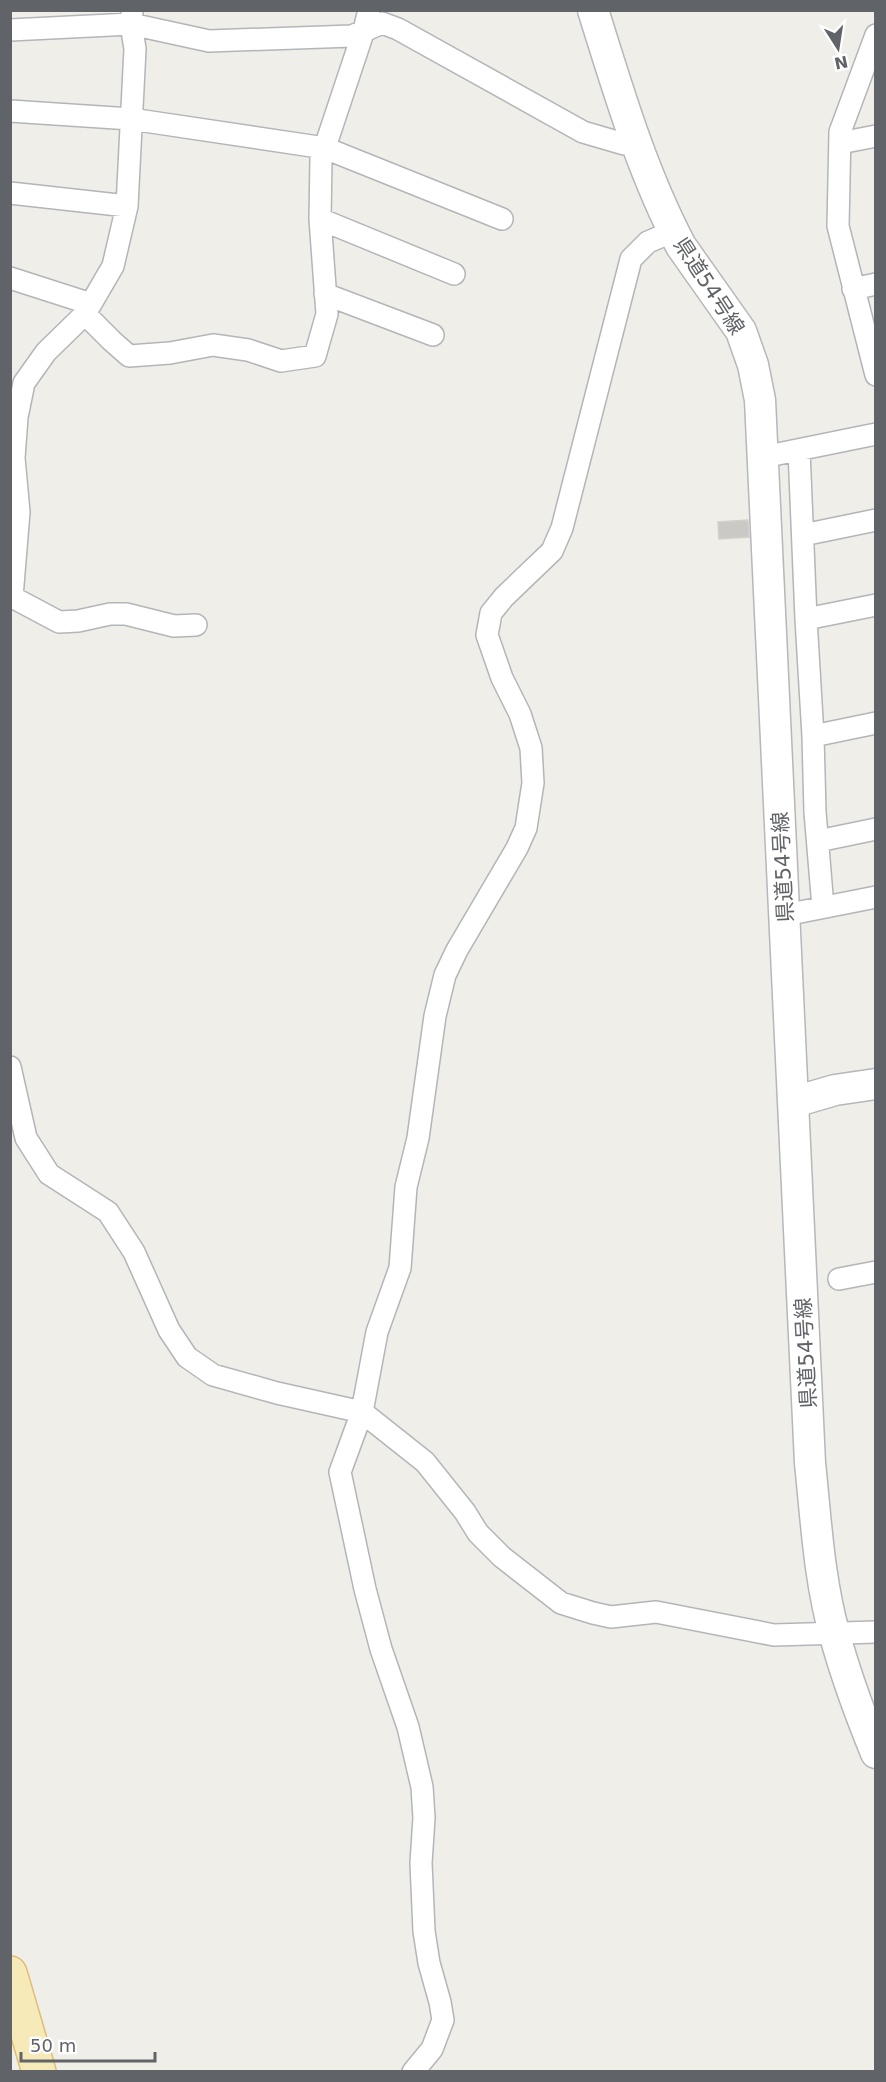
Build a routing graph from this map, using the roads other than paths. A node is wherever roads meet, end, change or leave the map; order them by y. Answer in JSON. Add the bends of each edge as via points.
{"nodes":[{"id":1,"x":593,"y":10,"type":"edge"},
{"id":2,"x":131,"y":17,"type":"edge"},
{"id":3,"x":367,"y":20,"type":"edge"},
{"id":4,"x":10,"y":30,"type":"edge"},
{"id":5,"x":876,"y":35,"type":"edge"},
{"id":6,"x":10,"y":111,"type":"edge"},
{"id":7,"x":131,"y":118,"type":"junction"},
{"id":8,"x":876,"y":136,"type":"edge"},
{"id":9,"x":636,"y":141,"type":"junction"},
{"id":10,"x":840,"y":143,"type":"junction"},
{"id":11,"x":325,"y":148,"type":"junction"},
{"id":12,"x":10,"y":193,"type":"edge"},
{"id":13,"x":127,"y":206,"type":"junction"},
{"id":14,"x":320,"y":219,"type":"junction"},
{"id":15,"x":502,"y":219,"type":"dead end"},
{"id":16,"x":674,"y":231,"type":"junction"},
{"id":17,"x":454,"y":274,"type":"dead end"},
{"id":18,"x":10,"y":278,"type":"edge"},
{"id":19,"x":876,"y":284,"type":"edge"},
{"id":20,"x":853,"y":289,"type":"junction"},
{"id":21,"x":326,"y":294,"type":"junction"},
{"id":22,"x":88,"y":309,"type":"junction"},
{"id":23,"x":433,"y":335,"type":"dead end"},
{"id":24,"x":876,"y":375,"type":"edge"},
{"id":25,"x":17,"y":379,"type":"edge"},
{"id":26,"x":14,"y":418,"type":"edge"},
{"id":27,"x":876,"y":434,"type":"edge"},
{"id":28,"x":800,"y":450,"type":"junction"},
{"id":29,"x":763,"y":457,"type":"junction"},
{"id":30,"x":876,"y":520,"type":"edge"},
{"id":31,"x":804,"y":535,"type":"junction"},
{"id":32,"x":876,"y":605,"type":"edge"},
{"id":33,"x":806,"y":619,"type":"junction"},
{"id":34,"x":196,"y":625,"type":"dead end"},
{"id":35,"x":876,"y":723,"type":"edge"},
{"id":36,"x":813,"y":736,"type":"junction"},
{"id":37,"x":876,"y":829,"type":"edge"},
{"id":38,"x":818,"y":841,"type":"junction"},
{"id":39,"x":876,"y":897,"type":"edge"},
{"id":40,"x":823,"y":907,"type":"junction"},
{"id":41,"x":785,"y":915,"type":"junction"},
{"id":42,"x":10,"y":1067,"type":"edge"},
{"id":43,"x":876,"y":1084,"type":"edge"},
{"id":44,"x":794,"y":1102,"type":"junction"},
{"id":45,"x":876,"y":1272,"type":"edge"},
{"id":46,"x":839,"y":1279,"type":"dead end"},
{"id":47,"x":362,"y":1412,"type":"junction"},
{"id":48,"x":876,"y":1632,"type":"edge"},
{"id":49,"x":834,"y":1634,"type":"junction"},
{"id":50,"x":876,"y":1753,"type":"edge"},
{"id":51,"x":10,"y":1973,"type":"edge"},
{"id":52,"x":39,"y":2072,"type":"edge"},
{"id":53,"x":413,"y":2072,"type":"edge"}],
"edges":[{"from":1,"to":9,"type":"main road","name":"県道54号線"},
{"from":2,"to":3,"type":"street","via":[[209,41],[352,36]]},
{"from":2,"to":4,"type":"street"},
{"from":2,"to":7,"type":"street","via":[[135,49]]},
{"from":3,"to":9,"type":"street","via":[[398,29],[583,132],[624,144]]},
{"from":3,"to":11,"type":"street"},
{"from":5,"to":10,"type":"street","via":[[840,132]]},
{"from":6,"to":7,"type":"street"},
{"from":7,"to":11,"type":"street"},
{"from":7,"to":13,"type":"street"},
{"from":8,"to":10,"type":"street"},
{"from":9,"to":16,"type":"main road","name":"県道54号線"},
{"from":10,"to":20,"type":"street","via":[[838,226]]},
{"from":11,"to":14,"type":"street","via":[[321,159]]},
{"from":11,"to":15,"type":"street"},
{"from":12,"to":13,"type":"street"},
{"from":13,"to":22,"type":"street","via":[[113,266]]},
{"from":14,"to":17,"type":"street"},
{"from":14,"to":21,"type":"street"},
{"from":16,"to":29,"type":"main road","name":"県道54号線","via":[[741,331],[760,400]]},
{"from":16,"to":47,"type":"street","via":[[648,242],[631,259],[562,528],[552,551],[491,614],[488,635],[531,748],[533,783],[526,828],[445,975],[406,1187],[400,1268],[377,1332]]},
{"from":18,"to":22,"type":"street"},
{"from":19,"to":20,"type":"street"},
{"from":20,"to":24,"type":"street"},
{"from":21,"to":22,"type":"street","via":[[327,314],[315,356],[281,361],[248,350],[213,345],[129,356],[111,341]]},
{"from":21,"to":23,"type":"street"},
{"from":22,"to":25,"type":"street"},
{"from":25,"to":26,"type":"street"},
{"from":26,"to":34,"type":"street","via":[[19,512],[12,597],[59,622],[126,614],[174,626]]},
{"from":27,"to":28,"type":"street"},
{"from":28,"to":29,"type":"street"},
{"from":28,"to":31,"type":"street"},
{"from":29,"to":41,"type":"main road","name":"県道54号線"},
{"from":30,"to":31,"type":"street"},
{"from":31,"to":33,"type":"street"},
{"from":32,"to":33,"type":"street"},
{"from":33,"to":36,"type":"street"},
{"from":35,"to":36,"type":"street"},
{"from":36,"to":38,"type":"street"},
{"from":37,"to":38,"type":"street"},
{"from":38,"to":40,"type":"street"},
{"from":39,"to":40,"type":"street"},
{"from":40,"to":41,"type":"street"},
{"from":41,"to":44,"type":"main road","name":"県道54号線"},
{"from":42,"to":47,"type":"street","via":[[26,1138],[49,1174],[108,1212],[134,1252],[169,1330],[187,1357],[213,1375]]},
{"from":43,"to":44,"type":"main road"},
{"from":44,"to":49,"type":"main road","name":"県道54号線","via":[[810,1463],[817,1536]]},
{"from":45,"to":46,"type":"street"},
{"from":47,"to":49,"type":"street","via":[[425,1462],[478,1533],[502,1557],[561,1603],[610,1617],[656,1612],[774,1635]]},
{"from":47,"to":53,"type":"street","via":[[340,1472],[365,1589],[408,1727],[422,1787],[424,1931],[443,2020],[432,2049]]},
{"from":48,"to":49,"type":"street"},
{"from":49,"to":50,"type":"main road","name":"県道54号線"},
{"from":51,"to":52,"type":"main road"}]}
